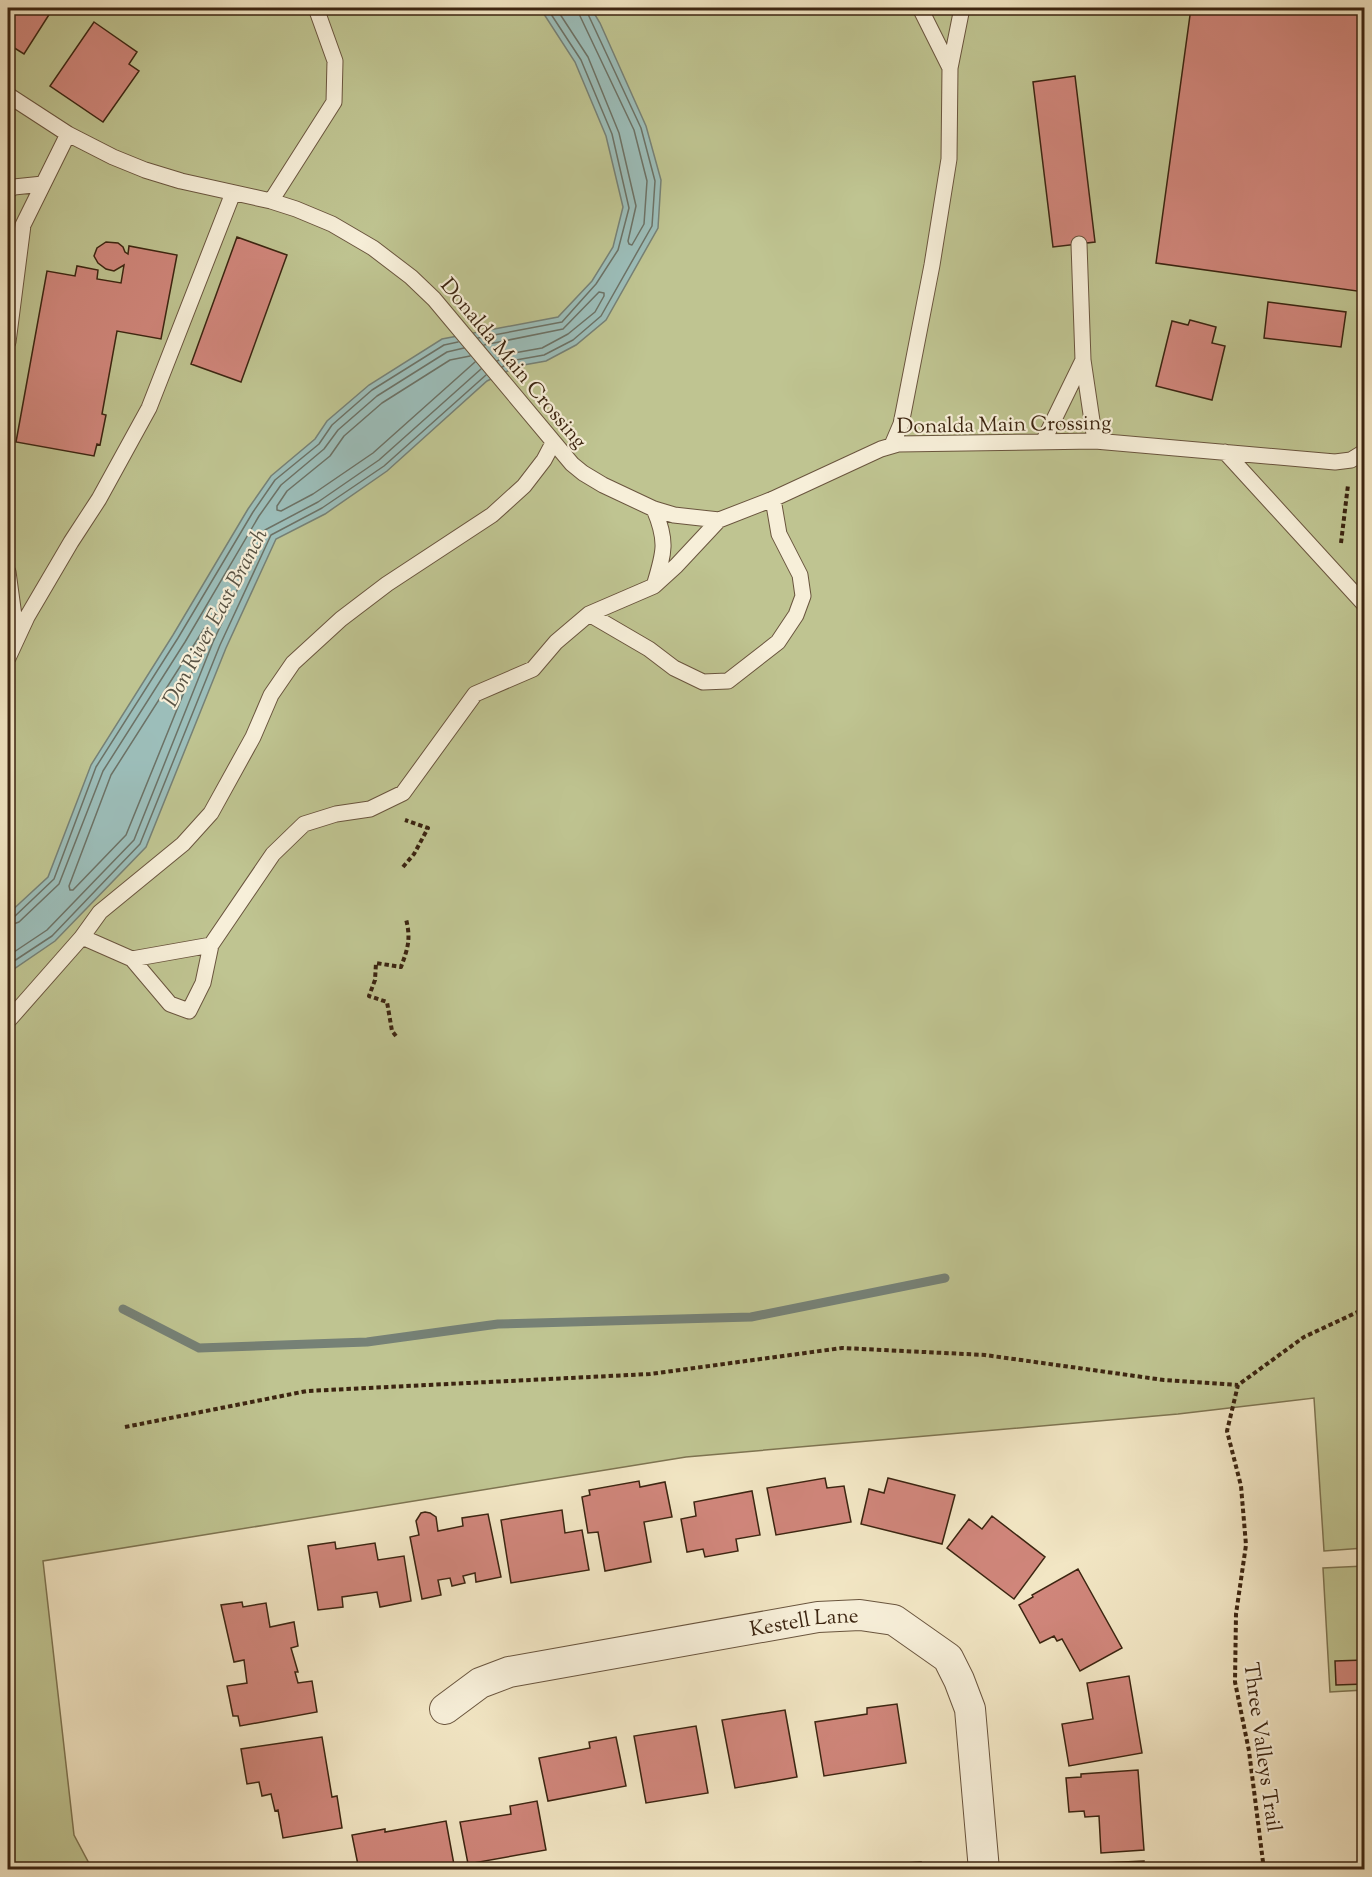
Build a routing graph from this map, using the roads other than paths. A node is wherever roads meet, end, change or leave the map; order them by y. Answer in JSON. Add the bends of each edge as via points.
{"nodes":[{"id":1,"x":316,"y":8,"type":"edge"},
{"id":2,"x":920,"y":8,"type":"edge"},
{"id":3,"x":962,"y":8,"type":"edge"},
{"id":4,"x":950,"y":68,"type":"junction"},
{"id":5,"x":8,"y":95,"type":"edge"},
{"id":6,"x":68,"y":134,"type":"junction"},
{"id":7,"x":43,"y":184,"type":"junction"},
{"id":8,"x":8,"y":191,"type":"edge"},
{"id":9,"x":233,"y":193,"type":"junction"},
{"id":10,"x":271,"y":201,"type":"junction"},
{"id":11,"x":1079,"y":244,"type":"dead end"},
{"id":12,"x":8,"y":342,"type":"edge"},
{"id":13,"x":1083,"y":360,"type":"junction"},
{"id":14,"x":1095,"y":441,"type":"junction"},
{"id":15,"x":1043,"y":442,"type":"junction"},
{"id":16,"x":553,"y":443,"type":"junction"},
{"id":17,"x":892,"y":445,"type":"junction"},
{"id":18,"x":1225,"y":452,"type":"junction"},
{"id":19,"x":1358,"y":456,"type":"edge"},
{"id":20,"x":772,"y":499,"type":"junction"},
{"id":21,"x":654,"y":509,"type":"junction"},
{"id":22,"x":719,"y":520,"type":"junction"},
{"id":23,"x":8,"y":572,"type":"edge"},
{"id":24,"x":654,"y":586,"type":"junction"},
{"id":25,"x":1365,"y":604,"type":"edge"},
{"id":26,"x":589,"y":614,"type":"junction"},
{"id":27,"x":17,"y":638,"type":"junction"},
{"id":28,"x":8,"y":658,"type":"edge"},
{"id":29,"x":82,"y":937,"type":"junction"},
{"id":30,"x":211,"y":945,"type":"junction"},
{"id":31,"x":132,"y":959,"type":"junction"},
{"id":32,"x":8,"y":1021,"type":"edge"},
{"id":33,"x":445,"y":1709,"type":"dead end"},
{"id":34,"x":984,"y":1869,"type":"edge"}],
"edges":[{"from":1,"to":10,"type":"lane","via":[[335,61],[334,102]]},
{"from":2,"to":4,"type":"lane"},
{"from":3,"to":4,"type":"lane"},
{"from":4,"to":17,"type":"lane","via":[[949,159],[901,424]]},
{"from":5,"to":6,"type":"lane","name":"Donalda Main Crossing"},
{"from":6,"to":7,"type":"lane"},
{"from":6,"to":9,"type":"lane","name":"Donalda Main Crossing","via":[[145,170]]},
{"from":7,"to":8,"type":"lane"},
{"from":7,"to":12,"type":"lane","via":[[23,225]]},
{"from":9,"to":10,"type":"lane","name":"Donalda Main Crossing"},
{"from":9,"to":27,"type":"lane","via":[[149,408]]},
{"from":10,"to":16,"type":"lane","name":"Donalda Main Crossing","via":[[308,213],[360,240],[411,277],[434,299]]},
{"from":11,"to":13,"type":"lane"},
{"from":13,"to":14,"type":"lane"},
{"from":13,"to":15,"type":"lane"},
{"from":14,"to":15,"type":"lane","name":"Donalda Main Crossing"},
{"from":14,"to":18,"type":"lane","name":"Donalda Main Crossing"},
{"from":15,"to":17,"type":"lane","name":"Donalda Main Crossing"},
{"from":16,"to":21,"type":"lane","name":"Donalda Main Crossing","via":[[583,473]]},
{"from":16,"to":29,"type":"lane","via":[[524,486],[492,514],[340,619],[293,663],[271,695],[211,813],[183,844],[100,912]]},
{"from":17,"to":20,"type":"lane","name":"Donalda Main Crossing"},
{"from":18,"to":19,"type":"lane","name":"Donalda Main Crossing","via":[[1335,462]]},
{"from":18,"to":25,"type":"lane"},
{"from":20,"to":22,"type":"lane","name":"Donalda Main Crossing"},
{"from":20,"to":26,"type":"lane","via":[[779,534],[800,575],[803,596],[778,642],[728,681],[703,682]]},
{"from":21,"to":22,"type":"lane","name":"Donalda Main Crossing"},
{"from":21,"to":24,"type":"lane","via":[[662,528],[664,553]]},
{"from":22,"to":24,"type":"lane"},
{"from":23,"to":27,"type":"lane"},
{"from":24,"to":26,"type":"lane"},
{"from":26,"to":30,"type":"lane","via":[[556,642],[533,669],[475,694],[404,792],[370,809],[304,824],[273,854]]},
{"from":27,"to":28,"type":"lane"},
{"from":29,"to":31,"type":"lane"},
{"from":29,"to":32,"type":"lane"},
{"from":30,"to":31,"type":"lane"},
{"from":30,"to":31,"type":"lane","via":[[203,983],[189,1011],[170,1004]]},
{"from":33,"to":34,"type":"street","name":"Kestell Lane","via":[[480,1683],[509,1672],[818,1617],[894,1620],[948,1658],[970,1709]]}]}
